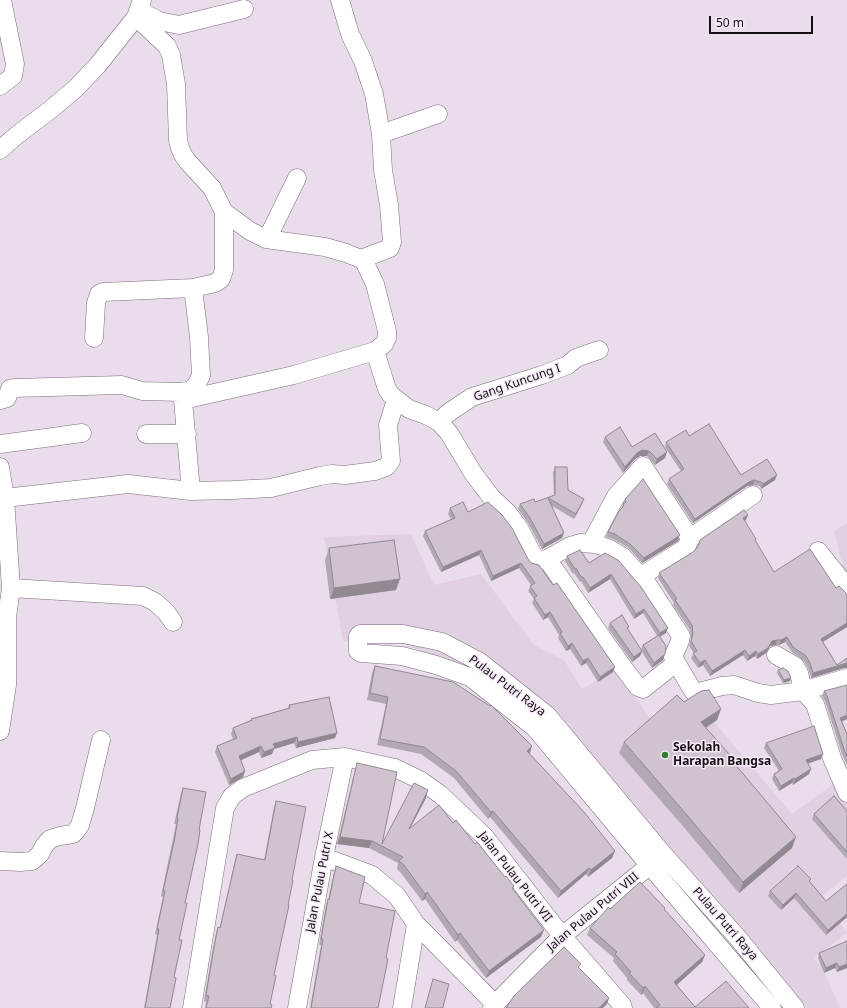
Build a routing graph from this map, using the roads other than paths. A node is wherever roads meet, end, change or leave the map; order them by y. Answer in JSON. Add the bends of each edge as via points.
{"nodes":[{"id":1,"x":2,"y":0,"type":"edge"},
{"id":2,"x":340,"y":0,"type":"edge"},
{"id":3,"x":139,"y":9,"type":"edge"},
{"id":4,"x":244,"y":9,"type":"dead end"},
{"id":5,"x":0,"y":86,"type":"edge"},
{"id":6,"x":438,"y":114,"type":"dead end"},
{"id":7,"x":381,"y":134,"type":"junction"},
{"id":8,"x":0,"y":150,"type":"edge"},
{"id":9,"x":297,"y":178,"type":"dead end"},
{"id":10,"x":224,"y":212,"type":"junction"},
{"id":11,"x":266,"y":239,"type":"junction"},
{"id":12,"x":361,"y":259,"type":"junction"},
{"id":13,"x":194,"y":288,"type":"junction"},
{"id":14,"x":94,"y":338,"type":"dead end"},
{"id":15,"x":599,"y":350,"type":"dead end"},
{"id":16,"x":375,"y":351,"type":"junction"},
{"id":17,"x":183,"y":396,"type":"junction"},
{"id":18,"x":0,"y":400,"type":"edge"},
{"id":19,"x":396,"y":400,"type":"junction"},
{"id":20,"x":439,"y":422,"type":"junction"},
{"id":21,"x":82,"y":433,"type":"dead end"},
{"id":22,"x":146,"y":434,"type":"dead end"},
{"id":23,"x":187,"y":434,"type":"junction"},
{"id":24,"x":0,"y":444,"type":"edge"},
{"id":25,"x":0,"y":467,"type":"edge"},
{"id":26,"x":191,"y":491,"type":"junction"},
{"id":27,"x":753,"y":495,"type":"dead end"},
{"id":28,"x":5,"y":498,"type":"junction"},
{"id":29,"x":690,"y":538,"type":"junction"},
{"id":30,"x":591,"y":543,"type":"junction"},
{"id":31,"x":818,"y":551,"type":"dead end"},
{"id":32,"x":547,"y":559,"type":"junction"},
{"id":33,"x":641,"y":576,"type":"junction"},
{"id":34,"x":847,"y":587,"type":"edge"},
{"id":35,"x":11,"y":588,"type":"junction"},
{"id":36,"x":4,"y":616,"type":"edge"},
{"id":37,"x":173,"y":622,"type":"dead end"},
{"id":38,"x":776,"y":655,"type":"dead end"},
{"id":39,"x":3,"y":657,"type":"edge"},
{"id":40,"x":480,"y":662,"type":"junction"},
{"id":41,"x":676,"y":663,"type":"junction"},
{"id":42,"x":470,"y":677,"type":"junction"},
{"id":43,"x":847,"y":678,"type":"edge"},
{"id":44,"x":803,"y":691,"type":"junction"},
{"id":45,"x":0,"y":731,"type":"edge"},
{"id":46,"x":101,"y":740,"type":"dead end"},
{"id":47,"x":345,"y":757,"type":"junction"},
{"id":48,"x":847,"y":793,"type":"edge"},
{"id":49,"x":663,"y":854,"type":"junction"},
{"id":50,"x":324,"y":857,"type":"junction"},
{"id":51,"x":0,"y":861,"type":"edge"},
{"id":52,"x":650,"y":866,"type":"junction"},
{"id":53,"x":416,"y":924,"type":"junction"},
{"id":54,"x":562,"y":936,"type":"junction"},
{"id":55,"x":494,"y":1006,"type":"edge"},
{"id":56,"x":192,"y":1008,"type":"edge"},
{"id":57,"x":297,"y":1008,"type":"edge"},
{"id":58,"x":402,"y":1008,"type":"edge"},
{"id":59,"x":623,"y":1008,"type":"edge"},
{"id":60,"x":772,"y":1008,"type":"edge"},
{"id":61,"x":795,"y":1008,"type":"edge"}],
"edges":[{"from":1,"to":5,"type":"street","via":[[15,64],[13,76]]},
{"from":2,"to":7,"type":"street","via":[[350,34],[363,61],[374,94]]},
{"from":3,"to":4,"type":"street","via":[[159,21],[179,25]]},
{"from":3,"to":8,"type":"street","via":[[97,66],[75,89]]},
{"from":3,"to":10,"type":"street","via":[[171,54],[176,84],[180,148],[185,158],[212,188]]},
{"from":6,"to":7,"type":"street"},
{"from":7,"to":12,"type":"street","via":[[392,242],[390,248]]},
{"from":9,"to":11,"type":"street"},
{"from":10,"to":11,"type":"street"},
{"from":10,"to":13,"type":"street","via":[[224,270],[221,279],[216,283]]},
{"from":11,"to":12,"type":"street","via":[[325,247]]},
{"from":12,"to":16,"type":"street","via":[[375,284],[387,331],[384,344]]},
{"from":13,"to":14,"type":"street","via":[[99,294],[96,302]]},
{"from":13,"to":17,"type":"street","via":[[201,376],[196,387]]},
{"from":15,"to":20,"type":"street","name":"Gang Kuncung I","via":[[542,375],[472,397]]},
{"from":16,"to":17,"type":"street","via":[[294,375]]},
{"from":16,"to":19,"type":"street","via":[[387,389]]},
{"from":17,"to":18,"type":"street","via":[[142,391],[122,385],[18,388],[10,389],[9,397]]},
{"from":17,"to":23,"type":"street"},
{"from":19,"to":20,"type":"street","via":[[409,409]]},
{"from":19,"to":26,"type":"street","via":[[388,426],[391,461],[386,467],[361,474],[320,476],[272,488]]},
{"from":20,"to":32,"type":"street","via":[[491,497],[519,528],[535,559]]},
{"from":21,"to":24,"type":"street"},
{"from":22,"to":23,"type":"street"},
{"from":23,"to":26,"type":"street"},
{"from":25,"to":28,"type":"street"},
{"from":26,"to":28,"type":"street","via":[[128,484]]},
{"from":27,"to":29,"type":"street"},
{"from":28,"to":35,"type":"street"},
{"from":29,"to":30,"type":"street","via":[[643,466],[616,496]]},
{"from":29,"to":33,"type":"street","via":[[686,548]]},
{"from":30,"to":32,"type":"street","via":[[570,546]]},
{"from":30,"to":33,"type":"street","via":[[608,548],[623,557]]},
{"from":31,"to":34,"type":"street"},
{"from":32,"to":41,"type":"street","via":[[638,687],[643,689]]},
{"from":33,"to":41,"type":"street","via":[[681,636],[673,657]]},
{"from":35,"to":36,"type":"street"},
{"from":35,"to":37,"type":"street","via":[[143,596],[155,602]]},
{"from":36,"to":39,"type":"street"},
{"from":38,"to":44,"type":"street","via":[[795,666]]},
{"from":39,"to":45,"type":"street","via":[[7,685]]},
{"from":40,"to":42,"type":"street"},
{"from":40,"to":42,"type":"street","name":"Pulau Putri Raya","via":[[442,642],[403,634],[358,636],[358,651],[361,654],[402,656]]},
{"from":40,"to":49,"type":"street","name":"Pulau Putri Raya","via":[[548,715]]},
{"from":41,"to":44,"type":"street","via":[[696,692],[734,685],[771,695]]},
{"from":42,"to":52,"type":"street","name":"Pulau Putri Raya","via":[[535,728]]},
{"from":43,"to":44,"type":"street"},
{"from":44,"to":48,"type":"street","via":[[814,704]]},
{"from":46,"to":51,"type":"street","via":[[86,808],[76,831],[50,839],[32,861]]},
{"from":47,"to":50,"type":"street","name":"Jalan Pulau Putri X"},
{"from":47,"to":54,"type":"street","name":"Jalan Pulau Putri VII","via":[[395,768],[420,780],[441,795],[485,836]]},
{"from":47,"to":56,"type":"street","name":"Jalan Pulau Putri VII","via":[[312,760],[243,788],[232,796],[225,808]]},
{"from":49,"to":52,"type":"street","name":"Jalan Pulau Putri VIII"},
{"from":49,"to":61,"type":"street","name":"Pulau Putri Raya","via":[[738,938]]},
{"from":50,"to":53,"type":"street","via":[[372,875],[396,896]]},
{"from":50,"to":57,"type":"street","name":"Jalan Pulau Putri X"},
{"from":52,"to":54,"type":"street","name":"Jalan Pulau Putri VIII"},
{"from":52,"to":60,"type":"street","name":"Pulau Putri Raya"},
{"from":53,"to":55,"type":"street"},
{"from":53,"to":58,"type":"street"},
{"from":54,"to":55,"type":"street","name":"Jalan Pulau Putri VIII"},
{"from":54,"to":59,"type":"street","name":"Jalan Pulau Putri VII"}]}
